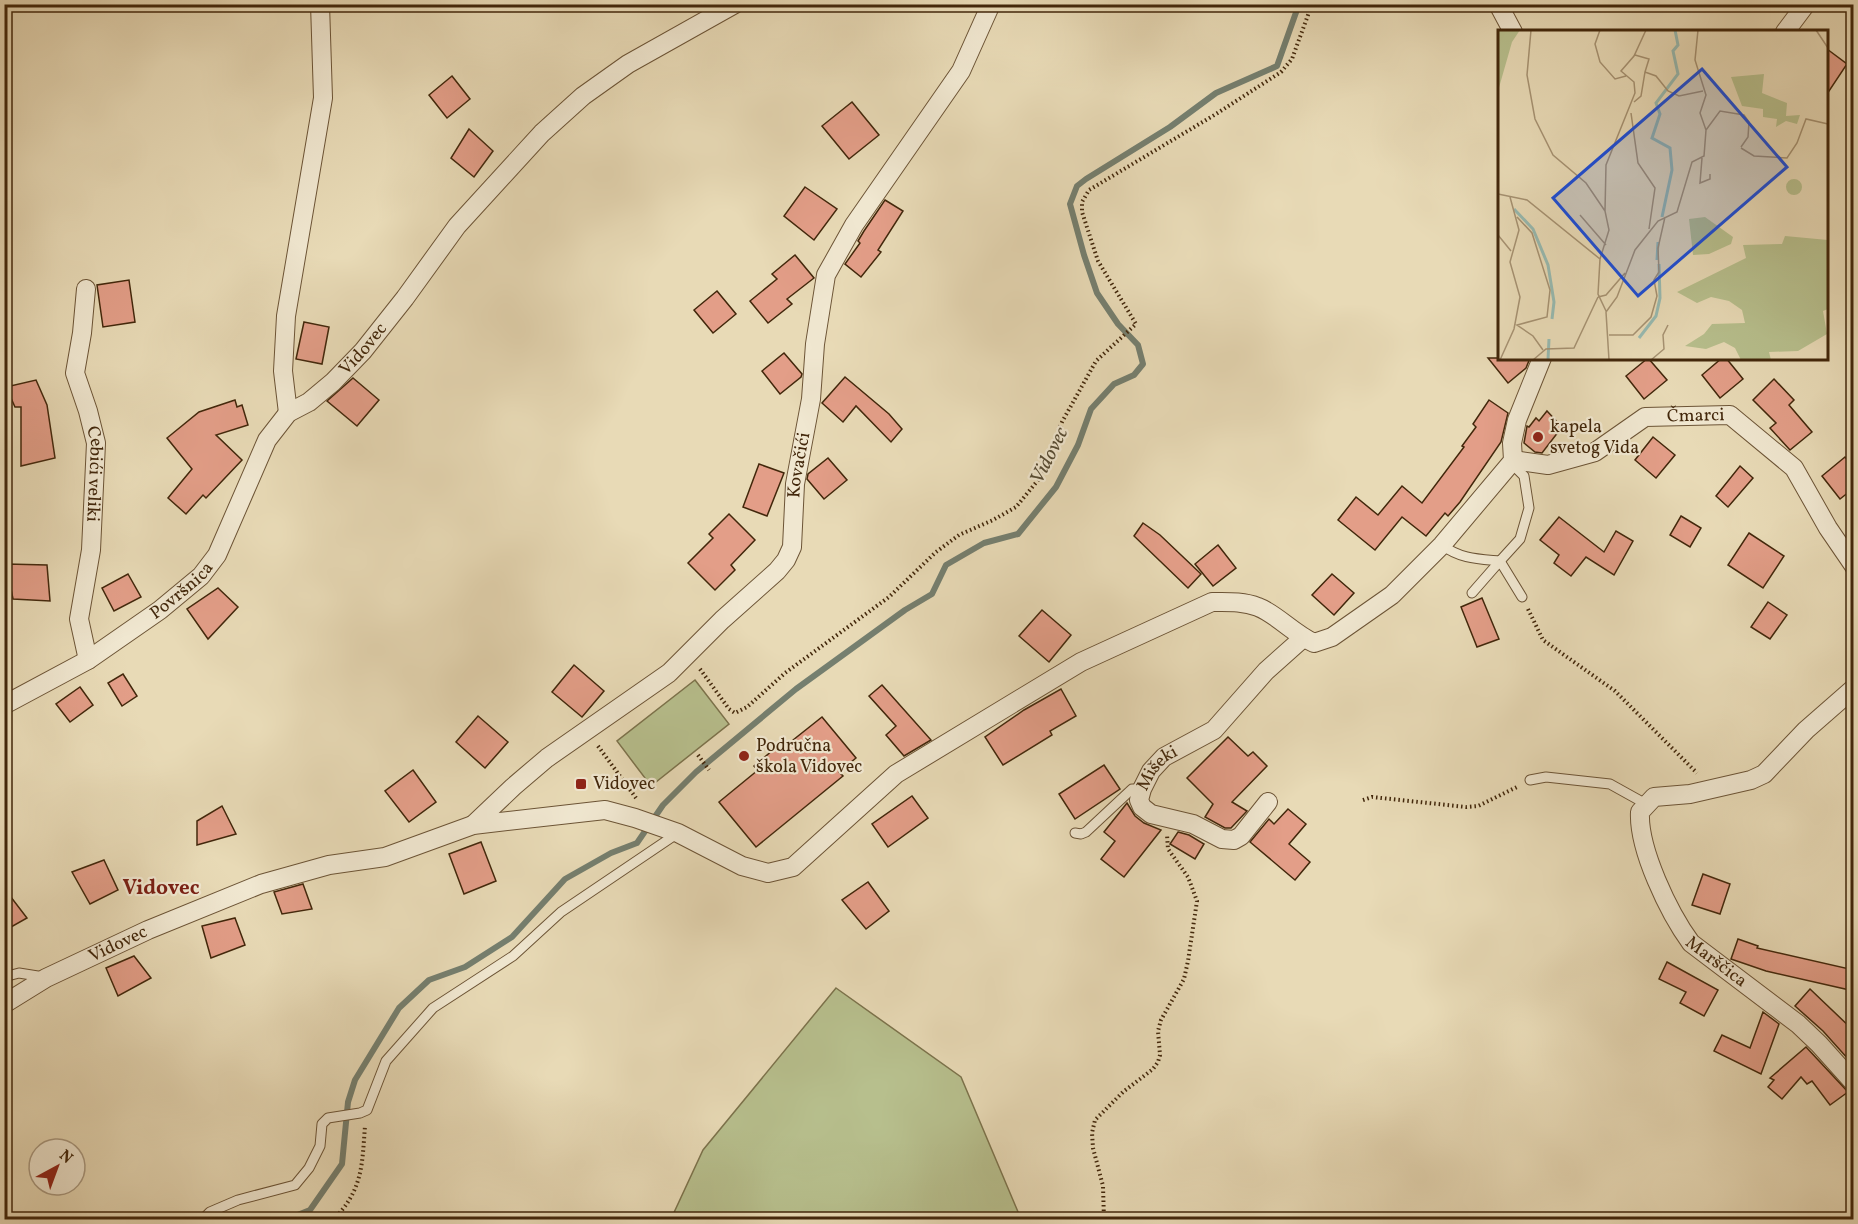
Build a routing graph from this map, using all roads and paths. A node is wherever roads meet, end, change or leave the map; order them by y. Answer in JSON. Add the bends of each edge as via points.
{"nodes":[{"id":1,"x":320,"y":4,"type":"edge"},
{"id":2,"x":735,"y":4,"type":"edge"},
{"id":3,"x":992,"y":4,"type":"edge"},
{"id":4,"x":1312,"y":4,"type":"edge"},
{"id":5,"x":1498,"y":4,"type":"edge"},
{"id":6,"x":1806,"y":4,"type":"edge"},
{"id":7,"x":1512,"y":30,"type":"edge"},
{"id":8,"x":1786,"y":30,"type":"edge"},
{"id":9,"x":86,"y":289,"type":"dead end"},
{"id":10,"x":1541,"y":360,"type":"edge"},
{"id":11,"x":288,"y":413,"type":"junction"},
{"id":12,"x":1512,"y":461,"type":"junction"},
{"id":13,"x":1442,"y":545,"type":"junction"},
{"id":14,"x":1500,"y":561,"type":"junction"},
{"id":15,"x":1854,"y":566,"type":"edge"},
{"id":16,"x":1472,"y":593,"type":"dead end"},
{"id":17,"x":1522,"y":597,"type":"joint"},
{"id":18,"x":1303,"y":638,"type":"junction"},
{"id":19,"x":689,"y":653,"type":"junction"},
{"id":20,"x":87,"y":660,"type":"junction"},
{"id":21,"x":1854,"y":688,"type":"edge"},
{"id":22,"x":4,"y":705,"type":"edge"},
{"id":23,"x":698,"y":755,"type":"dead end"},
{"id":24,"x":612,"y":764,"type":"dead end"},
{"id":25,"x":709,"y":770,"type":"dead end"},
{"id":26,"x":1530,"y":780,"type":"joint"},
{"id":27,"x":1712,"y":788,"type":"junction"},
{"id":28,"x":1142,"y":789,"type":"junction"},
{"id":29,"x":1363,"y":800,"type":"dead end"},
{"id":30,"x":1268,"y":802,"type":"dead end"},
{"id":31,"x":1646,"y":804,"type":"junction"},
{"id":32,"x":638,"y":819,"type":"junction"},
{"id":33,"x":1168,"y":820,"type":"junction"},
{"id":34,"x":473,"y":825,"type":"junction"},
{"id":35,"x":678,"y":833,"type":"junction"},
{"id":36,"x":1075,"y":833,"type":"dead end"},
{"id":37,"x":4,"y":977,"type":"edge"},
{"id":38,"x":46,"y":978,"type":"junction"},
{"id":39,"x":4,"y":1004,"type":"edge"},
{"id":40,"x":1854,"y":1083,"type":"edge"},
{"id":41,"x":364,"y":1112,"type":"junction"},
{"id":42,"x":202,"y":1220,"type":"edge"},
{"id":43,"x":333,"y":1220,"type":"edge"},
{"id":44,"x":1104,"y":1220,"type":"edge"}],
"edges":[{"from":1,"to":11,"type":"street","via":[[323,98],[286,316],[283,371]]},
{"from":2,"to":11,"type":"street","name":"Vidovec","via":[[628,64],[583,96],[542,133],[457,226],[363,351],[309,402]]},
{"from":3,"to":19,"type":"street","name":"Kovačići","via":[[961,71],[854,225],[826,276],[811,399],[795,484],[792,547],[786,560]]},
{"from":4,"to":19,"type":"path","via":[[1292,59],[1281,72],[1089,190],[1082,202],[1082,212],[1098,261],[1136,324],[1096,361],[1062,422],[1039,479],[1016,507],[959,535],[889,597],[735,713]]},
{"from":5,"to":7,"type":"street"},
{"from":6,"to":8,"type":"street"},
{"from":9,"to":20,"type":"street","name":"Cebići veliki","via":[[75,373],[96,444],[91,550],[80,619]]},
{"from":10,"to":12,"type":"street","via":[[1518,420]]},
{"from":11,"to":20,"type":"street","name":"Površnica","via":[[267,440],[218,555],[201,576],[160,610]]},
{"from":12,"to":13,"type":"street"},
{"from":12,"to":14,"type":"lane","via":[[1524,476],[1529,508],[1520,539]]},
{"from":12,"to":15,"type":"street","name":"Čmarci","via":[[1548,465],[1595,452],[1646,417],[1730,415],[1794,468]]},
{"from":13,"to":14,"type":"lane","via":[[1465,557]]},
{"from":13,"to":18,"type":"street","via":[[1392,595],[1332,637],[1314,643]]},
{"from":14,"to":16,"type":"lane"},
{"from":14,"to":17,"type":"lane"},
{"from":17,"to":27,"type":"path","via":[[1543,640],[1615,691]]},
{"from":18,"to":28,"type":"street","name":"Mišeki","via":[[1266,670],[1214,730],[1164,757]]},
{"from":18,"to":35,"type":"street","via":[[1260,607],[1212,602],[1080,662],[896,774],[793,867],[768,873],[742,866]]},
{"from":19,"to":34,"type":"street","name":"Kovačići","via":[[669,673],[547,758]]},
{"from":20,"to":22,"type":"street","name":"Površnica"},
{"from":21,"to":27,"type":"street","via":[[1764,774]]},
{"from":23,"to":25,"type":"path"},
{"from":24,"to":32,"type":"path","via":[[641,807]]},
{"from":26,"to":29,"type":"path","via":[[1478,806],[1372,797]]},
{"from":26,"to":31,"type":"lane","via":[[1546,777],[1611,784]]},
{"from":27,"to":31,"type":"street","via":[[1654,797]]},
{"from":28,"to":33,"type":"street","name":"Mišeki","via":[[1142,807]]},
{"from":28,"to":36,"type":"lane","via":[[1132,789],[1086,832]]},
{"from":30,"to":33,"type":"street","name":"Mišeki","via":[[1234,840]]},
{"from":31,"to":40,"type":"street","name":"Marščica","via":[[1640,812],[1642,838],[1664,896],[1687,938],[1798,1024]]},
{"from":32,"to":34,"type":"street","name":"Vidovec","via":[[605,810]]},
{"from":32,"to":35,"type":"street","name":"Vidovec"},
{"from":33,"to":44,"type":"path","via":[[1168,849],[1188,877],[1197,901],[1188,961],[1184,979],[1161,1020],[1158,1062],[1095,1120],[1093,1148],[1103,1186]]},
{"from":34,"to":38,"type":"street","name":"Vidovec","via":[[385,857],[329,865],[261,884],[148,930]]},
{"from":35,"to":41,"type":"lane","via":[[561,912],[513,956],[433,1008],[386,1061]]},
{"from":37,"to":38,"type":"lane","via":[[19,973]]},
{"from":38,"to":39,"type":"street","name":"Vidovec"},
{"from":41,"to":42,"type":"lane","via":[[336,1115],[322,1124],[320,1146],[295,1185],[238,1200],[210,1212]]},
{"from":41,"to":43,"type":"path","via":[[360,1177],[345,1208]]}]}
